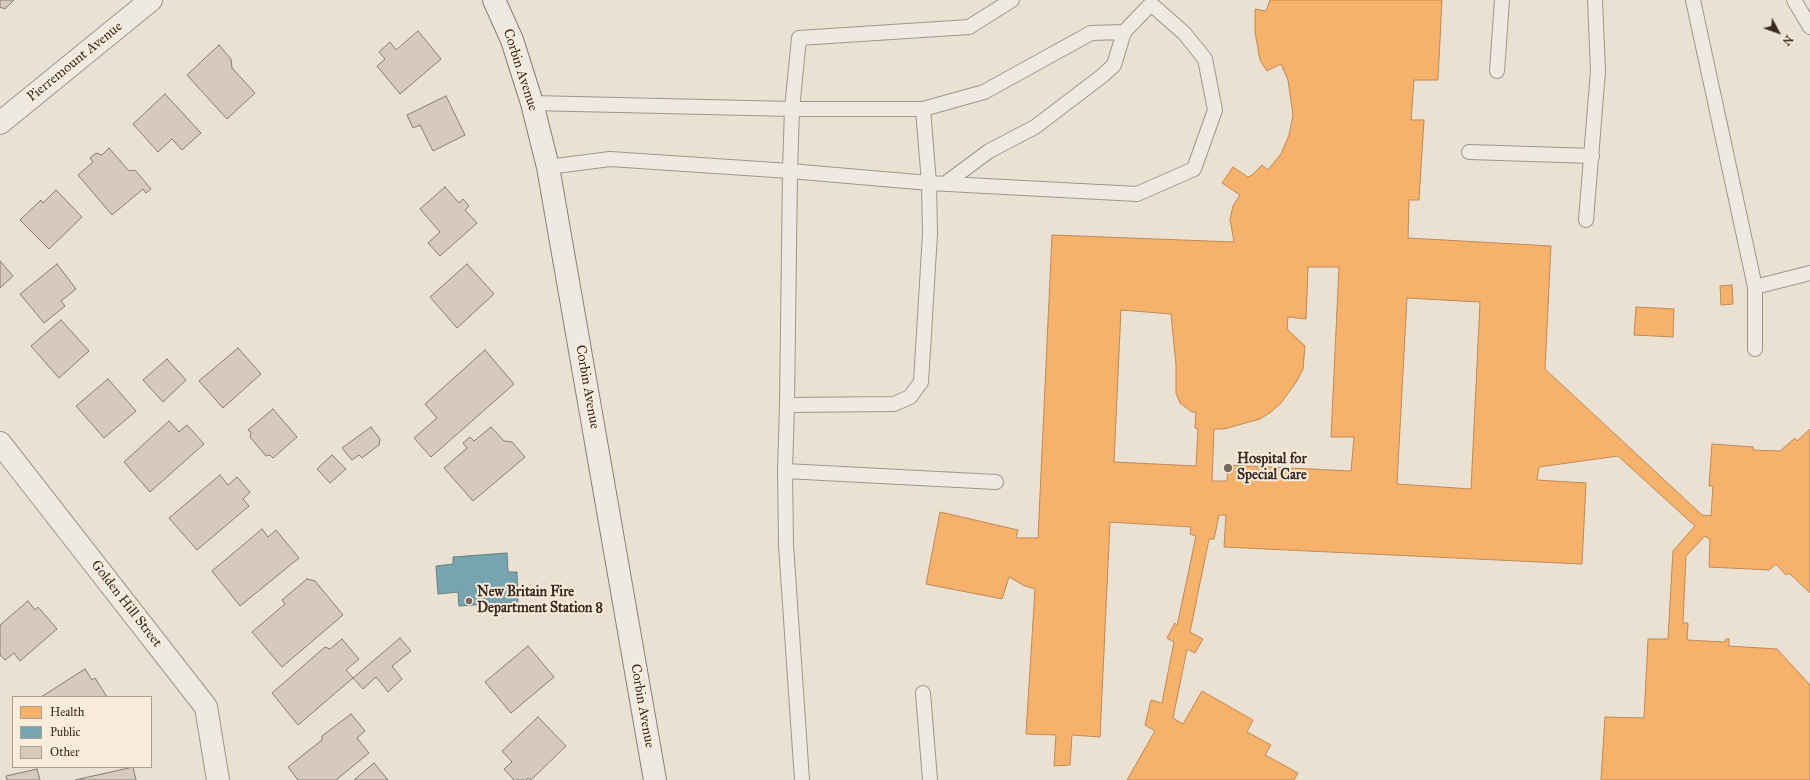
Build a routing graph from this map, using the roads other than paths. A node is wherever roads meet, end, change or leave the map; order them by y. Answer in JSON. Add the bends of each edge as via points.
{"nodes":[{"id":1,"x":151,"y":0,"type":"edge"},
{"id":2,"x":494,"y":0,"type":"edge"},
{"id":3,"x":1012,"y":0,"type":"edge"},
{"id":4,"x":1502,"y":0,"type":"edge"},
{"id":5,"x":1595,"y":0,"type":"edge"},
{"id":6,"x":1693,"y":0,"type":"edge"},
{"id":7,"x":1794,"y":0,"type":"edge"},
{"id":8,"x":1151,"y":2,"type":"edge"},
{"id":9,"x":1810,"y":27,"type":"edge"},
{"id":10,"x":1124,"y":32,"type":"junction"},
{"id":11,"x":1497,"y":70,"type":"dead end"},
{"id":12,"x":532,"y":103,"type":"junction"},
{"id":13,"x":792,"y":109,"type":"junction"},
{"id":14,"x":923,"y":109,"type":"junction"},
{"id":15,"x":0,"y":123,"type":"edge"},
{"id":16,"x":1469,"y":152,"type":"dead end"},
{"id":17,"x":1592,"y":156,"type":"junction"},
{"id":18,"x":548,"y":167,"type":"junction"},
{"id":19,"x":790,"y":171,"type":"junction"},
{"id":20,"x":946,"y":183,"type":"junction"},
{"id":21,"x":929,"y":184,"type":"junction"},
{"id":22,"x":1586,"y":220,"type":"dead end"},
{"id":23,"x":1810,"y":273,"type":"edge"},
{"id":24,"x":1755,"y":287,"type":"junction"},
{"id":25,"x":1756,"y":349,"type":"dead end"},
{"id":26,"x":787,"y":406,"type":"junction"},
{"id":27,"x":0,"y":443,"type":"edge"},
{"id":28,"x":785,"y":471,"type":"junction"},
{"id":29,"x":996,"y":482,"type":"dead end"},
{"id":30,"x":923,"y":693,"type":"dead end"},
{"id":31,"x":218,"y":780,"type":"edge"},
{"id":32,"x":655,"y":780,"type":"edge"},
{"id":33,"x":802,"y":780,"type":"edge"},
{"id":34,"x":930,"y":780,"type":"edge"}],
"edges":[{"from":1,"to":15,"type":"main road","name":"Pierremount Avenue"},
{"from":2,"to":12,"type":"main road","name":"Corbin Avenue","via":[[512,40]]},
{"from":3,"to":13,"type":"lane","via":[[969,27],[800,38]]},
{"from":4,"to":11,"type":"lane"},
{"from":5,"to":17,"type":"lane","via":[[1598,71]]},
{"from":6,"to":24,"type":"lane"},
{"from":7,"to":9,"type":"lane"},
{"from":8,"to":10,"type":"lane"},
{"from":8,"to":20,"type":"lane","via":[[1184,33],[1205,59],[1215,110],[1194,169],[1137,194]]},
{"from":10,"to":14,"type":"lane","via":[[1091,33],[984,92]]},
{"from":10,"to":20,"type":"lane","via":[[1114,65],[1102,76],[1035,127],[989,151]]},
{"from":12,"to":13,"type":"lane"},
{"from":12,"to":18,"type":"main road","name":"Corbin Avenue"},
{"from":13,"to":14,"type":"lane"},
{"from":13,"to":19,"type":"lane"},
{"from":14,"to":21,"type":"lane"},
{"from":16,"to":17,"type":"lane"},
{"from":17,"to":22,"type":"lane"},
{"from":18,"to":19,"type":"lane","via":[[610,159]]},
{"from":18,"to":32,"type":"main road","name":"Corbin Avenue"},
{"from":19,"to":21,"type":"lane"},
{"from":19,"to":26,"type":"lane"},
{"from":20,"to":21,"type":"lane"},
{"from":21,"to":26,"type":"lane","via":[[930,234],[921,382],[910,397],[894,404]]},
{"from":23,"to":24,"type":"lane"},
{"from":24,"to":25,"type":"lane"},
{"from":26,"to":28,"type":"lane"},
{"from":27,"to":31,"type":"main road","name":"Golden Hill Street","via":[[206,707]]},
{"from":28,"to":29,"type":"lane"},
{"from":28,"to":33,"type":"lane","via":[[786,545]]},
{"from":30,"to":34,"type":"lane"}]}
